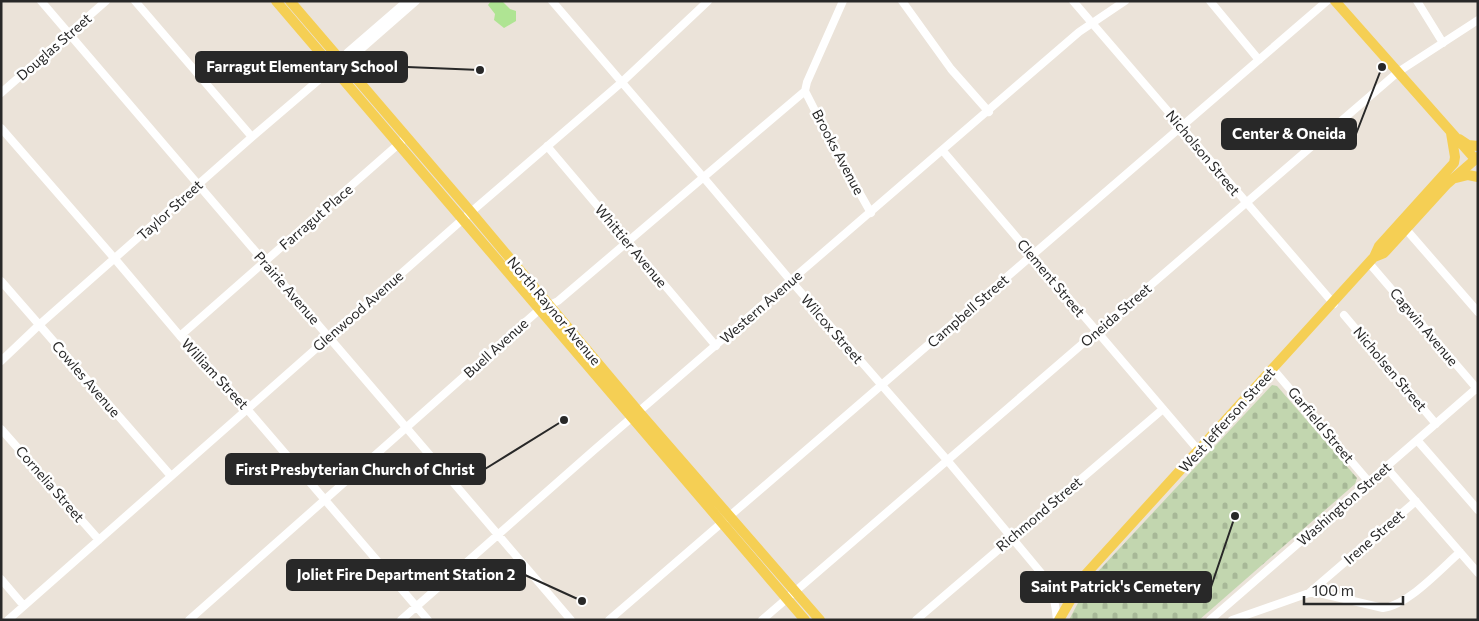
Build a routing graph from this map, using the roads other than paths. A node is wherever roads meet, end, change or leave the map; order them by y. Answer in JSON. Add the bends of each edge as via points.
{"nodes":[{"id":1,"x":41,"y":1,"type":"edge"},
{"id":2,"x":106,"y":1,"type":"edge"},
{"id":3,"x":135,"y":1,"type":"edge"},
{"id":4,"x":276,"y":1,"type":"edge"},
{"id":5,"x":290,"y":1,"type":"edge"},
{"id":6,"x":407,"y":1,"type":"edge"},
{"id":7,"x":416,"y":1,"type":"edge"},
{"id":8,"x":552,"y":1,"type":"edge"},
{"id":9,"x":708,"y":1,"type":"edge"},
{"id":10,"x":843,"y":1,"type":"edge"},
{"id":11,"x":902,"y":1,"type":"edge"},
{"id":12,"x":1073,"y":1,"type":"edge"},
{"id":13,"x":1125,"y":1,"type":"edge"},
{"id":14,"x":1210,"y":1,"type":"edge"},
{"id":15,"x":1327,"y":1,"type":"edge"},
{"id":16,"x":1335,"y":1,"type":"edge"},
{"id":17,"x":1417,"y":1,"type":"edge"},
{"id":18,"x":1478,"y":20,"type":"edge"},
{"id":19,"x":1093,"y":22,"type":"junction"},
{"id":20,"x":68,"y":34,"type":"junction"},
{"id":21,"x":1443,"y":42,"type":"junction"},
{"id":22,"x":1259,"y":60,"type":"junction"},
{"id":23,"x":337,"y":64,"type":"junction"},
{"id":24,"x":1398,"y":72,"type":"junction"},
{"id":25,"x":622,"y":82,"type":"junction"},
{"id":26,"x":805,"y":90,"type":"junction"},
{"id":27,"x":1,"y":93,"type":"edge"},
{"id":28,"x":373,"y":98,"type":"junction"},
{"id":29,"x":365,"y":105,"type":"junction"},
{"id":30,"x":989,"y":112,"type":"junction"},
{"id":31,"x":1181,"y":127,"type":"junction"},
{"id":32,"x":1,"y":128,"type":"edge"},
{"id":33,"x":1450,"y":133,"type":"junction"},
{"id":34,"x":252,"y":137,"type":"junction"},
{"id":35,"x":407,"y":137,"type":"junction"},
{"id":36,"x":398,"y":144,"type":"junction"},
{"id":37,"x":547,"y":146,"type":"junction"},
{"id":38,"x":1478,"y":146,"type":"edge"},
{"id":39,"x":943,"y":151,"type":"junction"},
{"id":40,"x":1477,"y":160,"type":"edge"},
{"id":41,"x":1478,"y":177,"type":"edge"},
{"id":42,"x":704,"y":178,"type":"junction"},
{"id":43,"x":1453,"y":179,"type":"junction"},
{"id":44,"x":197,"y":186,"type":"junction"},
{"id":45,"x":1246,"y":203,"type":"junction"},
{"id":46,"x":871,"y":213,"type":"junction"},
{"id":47,"x":467,"y":215,"type":"junction"},
{"id":48,"x":1403,"y":226,"type":"junction"},
{"id":49,"x":628,"y":243,"type":"junction"},
{"id":50,"x":1032,"y":256,"type":"junction"},
{"id":51,"x":116,"y":259,"type":"junction"},
{"id":52,"x":1372,"y":260,"type":"junction"},
{"id":53,"x":264,"y":262,"type":"junction"},
{"id":54,"x":1,"y":281,"type":"edge"},
{"id":55,"x":791,"y":281,"type":"junction"},
{"id":56,"x":1334,"y":304,"type":"junction"},
{"id":57,"x":544,"y":308,"type":"junction"},
{"id":58,"x":1478,"y":312,"type":"edge"},
{"id":59,"x":1344,"y":315,"type":"dead end"},
{"id":60,"x":39,"y":325,"type":"junction"},
{"id":61,"x":1097,"y":332,"type":"junction"},
{"id":62,"x":180,"y":336,"type":"junction"},
{"id":63,"x":329,"y":337,"type":"junction"},
{"id":64,"x":716,"y":346,"type":"junction"},
{"id":65,"x":1,"y":361,"type":"edge"},
{"id":66,"x":1273,"y":369,"type":"junction"},
{"id":67,"x":881,"y":385,"type":"junction"},
{"id":68,"x":1477,"y":389,"type":"edge"},
{"id":69,"x":247,"y":409,"type":"junction"},
{"id":70,"x":1163,"y":409,"type":"junction"},
{"id":71,"x":636,"y":415,"type":"junction"},
{"id":72,"x":1436,"y":424,"type":"junction"},
{"id":73,"x":406,"y":427,"type":"junction"},
{"id":74,"x":1,"y":429,"type":"edge"},
{"id":75,"x":1417,"y":440,"type":"junction"},
{"id":76,"x":1199,"y":451,"type":"junction"},
{"id":77,"x":947,"y":460,"type":"junction"},
{"id":78,"x":1386,"y":467,"type":"junction"},
{"id":79,"x":172,"y":476,"type":"junction"},
{"id":80,"x":1369,"y":482,"type":"junction"},
{"id":81,"x":325,"y":500,"type":"junction"},
{"id":82,"x":1416,"y":501,"type":"junction"},
{"id":83,"x":1478,"y":510,"type":"edge"},
{"id":84,"x":725,"y":518,"type":"junction"},
{"id":85,"x":498,"y":534,"type":"junction"},
{"id":86,"x":1011,"y":538,"type":"junction"},
{"id":87,"x":99,"y":540,"type":"junction"},
{"id":88,"x":1460,"y":552,"type":"junction"},
{"id":89,"x":1478,"y":573,"type":"edge"},
{"id":90,"x":1,"y":579,"type":"edge"},
{"id":91,"x":795,"y":590,"type":"junction"},
{"id":92,"x":1309,"y":593,"type":"junction"},
{"id":93,"x":786,"y":598,"type":"junction"},
{"id":94,"x":24,"y":606,"type":"junction"},
{"id":95,"x":416,"y":606,"type":"junction"},
{"id":96,"x":1222,"y":609,"type":"junction"},
{"id":97,"x":8,"y":620,"type":"edge"},
{"id":98,"x":189,"y":620,"type":"edge"},
{"id":99,"x":401,"y":620,"type":"edge"},
{"id":100,"x":428,"y":620,"type":"edge"},
{"id":101,"x":571,"y":620,"type":"edge"},
{"id":102,"x":609,"y":620,"type":"edge"},
{"id":103,"x":762,"y":620,"type":"edge"},
{"id":104,"x":805,"y":620,"type":"edge"},
{"id":105,"x":820,"y":620,"type":"edge"},
{"id":106,"x":916,"y":620,"type":"edge"},
{"id":107,"x":1058,"y":620,"type":"edge"},
{"id":108,"x":1210,"y":620,"type":"edge"},
{"id":109,"x":1232,"y":620,"type":"edge"}],
"edges":[{"from":1,"to":20,"type":"street","name":"Prairie Avenue"},
{"from":2,"to":20,"type":"street","name":"Douglas Street"},
{"from":3,"to":34,"type":"street"},
{"from":4,"to":23,"type":"main road","name":"North Raynor Avenue"},
{"from":5,"to":23,"type":"main road","name":"North Raynor Avenue"},
{"from":6,"to":23,"type":"street","name":"Taylor Street"},
{"from":7,"to":23,"type":"street","name":"Taylor Street","via":[[352,57]]},
{"from":8,"to":25,"type":"street","name":"Wilcox Street"},
{"from":9,"to":25,"type":"street","name":"Glenwood Avenue"},
{"from":10,"to":26,"type":"street","name":"Buell Avenue"},
{"from":11,"to":30,"type":"street","via":[[951,69]]},
{"from":12,"to":19,"type":"street","name":"Nicholson Street"},
{"from":13,"to":19,"type":"street","name":"Western Avenue"},
{"from":14,"to":22,"type":"street"},
{"from":15,"to":22,"type":"street","name":"Campbell Street"},
{"from":16,"to":24,"type":"main road"},
{"from":17,"to":21,"type":"street"},
{"from":18,"to":21,"type":"street","name":"Oneida Street"},
{"from":19,"to":30,"type":"street","name":"Western Avenue"},
{"from":19,"to":31,"type":"street","name":"Nicholson Street"},
{"from":20,"to":27,"type":"street","name":"Douglas Street"},
{"from":20,"to":44,"type":"street","name":"Prairie Avenue"},
{"from":21,"to":24,"type":"street","name":"Oneida Street"},
{"from":22,"to":31,"type":"street","name":"Campbell Street"},
{"from":23,"to":28,"type":"main road","name":"North Raynor Avenue"},
{"from":23,"to":29,"type":"main road","name":"North Raynor Avenue"},
{"from":23,"to":34,"type":"street","name":"Taylor Street"},
{"from":24,"to":33,"type":"main road"},
{"from":24,"to":45,"type":"street","name":"Oneida Street"},
{"from":25,"to":37,"type":"street","name":"Glenwood Avenue"},
{"from":25,"to":42,"type":"street","name":"Wilcox Street"},
{"from":26,"to":42,"type":"street","name":"Buell Avenue"},
{"from":26,"to":46,"type":"street","name":"Brooks Avenue"},
{"from":28,"to":29,"type":"main road"},
{"from":28,"to":35,"type":"main road","name":"North Raynor Avenue"},
{"from":29,"to":36,"type":"main road","name":"North Raynor Avenue"},
{"from":30,"to":39,"type":"street","name":"Western Avenue"},
{"from":31,"to":45,"type":"street","name":"Nicholson Street"},
{"from":31,"to":50,"type":"street","name":"Campbell Street"},
{"from":32,"to":51,"type":"street","name":"William Street"},
{"from":33,"to":38,"type":"main road","via":[[1468,145]]},
{"from":33,"to":40,"type":"main road"},
{"from":33,"to":48,"type":"main road","via":[[1454,163]]},
{"from":34,"to":44,"type":"street","name":"Taylor Street"},
{"from":35,"to":36,"type":"street","name":"Farragut Place"},
{"from":35,"to":47,"type":"main road","name":"North Raynor Avenue"},
{"from":36,"to":47,"type":"main road","name":"North Raynor Avenue"},
{"from":36,"to":53,"type":"street","name":"Farragut Place"},
{"from":37,"to":47,"type":"street","name":"Glenwood Avenue"},
{"from":37,"to":49,"type":"street","name":"Whittier Avenue"},
{"from":39,"to":46,"type":"street","name":"Western Avenue"},
{"from":39,"to":50,"type":"street","name":"Clement Street"},
{"from":40,"to":43,"type":"main road"},
{"from":41,"to":43,"type":"main road","via":[[1468,175]]},
{"from":42,"to":49,"type":"street","name":"Buell Avenue"},
{"from":42,"to":55,"type":"street","name":"Wilcox Street"},
{"from":43,"to":48,"type":"main road"},
{"from":44,"to":51,"type":"street","name":"Taylor Street"},
{"from":44,"to":53,"type":"street","name":"Prairie Avenue"},
{"from":45,"to":56,"type":"street","name":"Nicholson Street"},
{"from":45,"to":61,"type":"street","name":"Oneida Street"},
{"from":46,"to":55,"type":"street","name":"Western Avenue"},
{"from":47,"to":57,"type":"main road","name":"North Raynor Avenue"},
{"from":47,"to":63,"type":"street","name":"Glenwood Avenue"},
{"from":48,"to":52,"type":"main road","name":"West Jefferson Street","via":[[1379,246]]},
{"from":48,"to":58,"type":"street"},
{"from":49,"to":57,"type":"street","name":"Buell Avenue","via":[[558,301]]},
{"from":49,"to":64,"type":"street","name":"Whittier Avenue"},
{"from":50,"to":61,"type":"street","name":"Clement Street"},
{"from":50,"to":67,"type":"street","name":"Campbell Street"},
{"from":51,"to":60,"type":"street","name":"Taylor Street"},
{"from":51,"to":62,"type":"street","name":"William Street"},
{"from":52,"to":56,"type":"main road","name":"West Jefferson Street"},
{"from":52,"to":68,"type":"street","name":"Cagwin Avenue"},
{"from":53,"to":62,"type":"street","name":"Farragut Place"},
{"from":53,"to":63,"type":"street","name":"Prairie Avenue"},
{"from":54,"to":60,"type":"street","name":"Cowles Avenue"},
{"from":55,"to":64,"type":"street","name":"Western Avenue"},
{"from":55,"to":67,"type":"street","name":"Wilcox Street"},
{"from":56,"to":66,"type":"main road","name":"West Jefferson Street"},
{"from":57,"to":71,"type":"main road","name":"North Raynor Avenue"},
{"from":57,"to":73,"type":"street","name":"Buell Avenue"},
{"from":59,"to":72,"type":"street","name":"Nicholsen Street"},
{"from":60,"to":65,"type":"street","name":"Taylor Street"},
{"from":60,"to":79,"type":"street","name":"Cowles Avenue"},
{"from":61,"to":70,"type":"street","name":"Clement Street"},
{"from":61,"to":77,"type":"street","name":"Oneida Street"},
{"from":62,"to":69,"type":"street","name":"William Street"},
{"from":63,"to":69,"type":"street","name":"Glenwood Avenue"},
{"from":63,"to":73,"type":"street","name":"Prairie Avenue"},
{"from":64,"to":71,"type":"street","name":"Western Avenue"},
{"from":66,"to":76,"type":"main road","name":"West Jefferson Street"},
{"from":66,"to":80,"type":"street","name":"Garfield Street"},
{"from":67,"to":77,"type":"street","name":"Wilcox Street"},
{"from":67,"to":84,"type":"street","name":"Campbell Street"},
{"from":68,"to":72,"type":"street","name":"Washington Street"},
{"from":69,"to":79,"type":"street","name":"Glenwood Avenue"},
{"from":69,"to":81,"type":"street","name":"William Street"},
{"from":70,"to":76,"type":"street","name":"Clement Street"},
{"from":70,"to":86,"type":"street","name":"Richmond Street"},
{"from":71,"to":84,"type":"main road","name":"North Raynor Avenue"},
{"from":71,"to":85,"type":"street","name":"Western Avenue"},
{"from":72,"to":75,"type":"street","name":"Washington Street"},
{"from":73,"to":81,"type":"street","name":"Buell Avenue"},
{"from":73,"to":85,"type":"street","name":"Prairie Avenue"},
{"from":74,"to":87,"type":"street","name":"Cornelia Street"},
{"from":75,"to":78,"type":"street","name":"Washington Street"},
{"from":75,"to":83,"type":"street"},
{"from":76,"to":107,"type":"main road","name":"West Jefferson Street","via":[[1085,575]]},
{"from":77,"to":86,"type":"street","name":"Wilcox Street"},
{"from":77,"to":91,"type":"street","name":"Oneida Street"},
{"from":78,"to":80,"type":"street","name":"Washington Street"},
{"from":78,"to":82,"type":"street"},
{"from":79,"to":87,"type":"street","name":"Glenwood Avenue"},
{"from":80,"to":96,"type":"street","name":"Washington Street"},
{"from":81,"to":95,"type":"street","name":"William Street"},
{"from":81,"to":98,"type":"street","name":"Buell Avenue"},
{"from":82,"to":88,"type":"street"},
{"from":82,"to":92,"type":"street","name":"Irene Street"},
{"from":84,"to":91,"type":"main road","name":"North Raynor Avenue"},
{"from":84,"to":93,"type":"main road","name":"North Raynor Avenue"},
{"from":84,"to":102,"type":"street","name":"Campbell Street"},
{"from":85,"to":95,"type":"street","name":"Western Avenue"},
{"from":85,"to":101,"type":"street","name":"Prairie Avenue"},
{"from":86,"to":106,"type":"street","name":"Richmond Street"},
{"from":86,"to":107,"type":"street","name":"Wilcox Street","via":[[1050,586]]},
{"from":87,"to":94,"type":"street","name":"Glenwood Avenue"},
{"from":88,"to":89,"type":"street"},
{"from":88,"to":92,"type":"street","via":[[1400,604],[1391,608]]},
{"from":90,"to":94,"type":"street"},
{"from":91,"to":93,"type":"street","name":"Oneida Street"},
{"from":91,"to":105,"type":"main road","name":"North Raynor Avenue"},
{"from":92,"to":109,"type":"street"},
{"from":93,"to":103,"type":"street","name":"Oneida Street"},
{"from":93,"to":104,"type":"main road","name":"North Raynor Avenue"},
{"from":94,"to":97,"type":"street","name":"Glenwood Avenue"},
{"from":95,"to":99,"type":"street","name":"Western Avenue"},
{"from":95,"to":100,"type":"street","name":"William Street"},
{"from":96,"to":108,"type":"street","name":"Washington Street"},
{"from":96,"to":109,"type":"street"}]}
